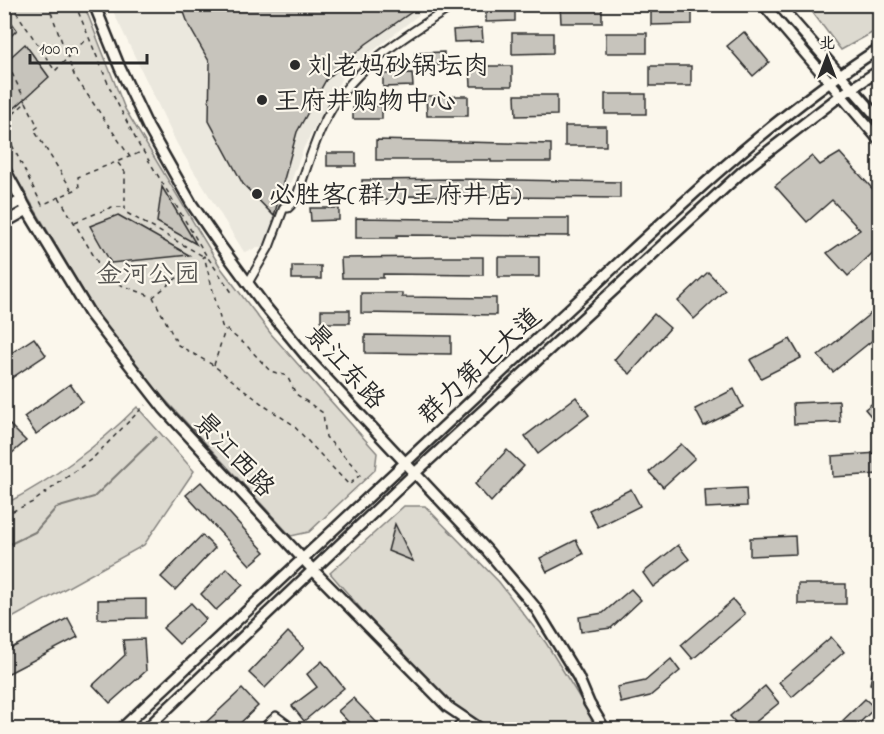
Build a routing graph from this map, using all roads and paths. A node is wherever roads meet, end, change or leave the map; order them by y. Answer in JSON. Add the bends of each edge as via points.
{"nodes":[{"id":1,"x":11,"y":4,"type":"edge"},
{"id":2,"x":48,"y":4,"type":"edge"},
{"id":3,"x":75,"y":4,"type":"edge"},
{"id":4,"x":93,"y":4,"type":"edge"},
{"id":5,"x":456,"y":4,"type":"edge"},
{"id":6,"x":763,"y":4,"type":"edge"},
{"id":7,"x":778,"y":4,"type":"edge"},
{"id":8,"x":88,"y":37,"type":"junction"},
{"id":9,"x":879,"y":48,"type":"edge"},
{"id":10,"x":4,"y":57,"type":"edge"},
{"id":11,"x":68,"y":58,"type":"junction"},
{"id":12,"x":879,"y":70,"type":"edge"},
{"id":13,"x":838,"y":75,"type":"junction"},
{"id":14,"x":827,"y":82,"type":"junction"},
{"id":15,"x":851,"y":88,"type":"junction"},
{"id":16,"x":840,"y":96,"type":"junction"},
{"id":17,"x":26,"y":102,"type":"junction"},
{"id":18,"x":879,"y":120,"type":"edge"},
{"id":19,"x":4,"y":123,"type":"edge"},
{"id":20,"x":4,"y":129,"type":"edge"},
{"id":21,"x":879,"y":141,"type":"edge"},
{"id":22,"x":142,"y":151,"type":"junction"},
{"id":23,"x":130,"y":157,"type":"junction"},
{"id":24,"x":117,"y":162,"type":"junction"},
{"id":25,"x":4,"y":168,"type":"edge"},
{"id":26,"x":72,"y":191,"type":"junction"},
{"id":27,"x":59,"y":197,"type":"junction"},
{"id":28,"x":22,"y":200,"type":"junction"},
{"id":29,"x":124,"y":207,"type":"junction"},
{"id":30,"x":4,"y":210,"type":"edge"},
{"id":31,"x":27,"y":210,"type":"junction"},
{"id":32,"x":4,"y":223,"type":"edge"},
{"id":33,"x":74,"y":223,"type":"junction"},
{"id":34,"x":205,"y":255,"type":"junction"},
{"id":35,"x":248,"y":283,"type":"junction"},
{"id":36,"x":233,"y":294,"type":"dead end"},
{"id":37,"x":153,"y":297,"type":"junction"},
{"id":38,"x":226,"y":329,"type":"junction"},
{"id":39,"x":214,"y":366,"type":"junction"},
{"id":40,"x":145,"y":405,"type":"dead end"},
{"id":41,"x":406,"y":462,"type":"junction"},
{"id":42,"x":416,"y":472,"type":"junction"},
{"id":43,"x":4,"y":515,"type":"edge"},
{"id":44,"x":303,"y":559,"type":"junction"},
{"id":45,"x":314,"y":571,"type":"junction"},
{"id":46,"x":465,"y":718,"type":"junction"},
{"id":47,"x":120,"y":729,"type":"edge"},
{"id":48,"x":146,"y":729,"type":"edge"},
{"id":49,"x":261,"y":729,"type":"edge"},
{"id":50,"x":295,"y":729,"type":"edge"},
{"id":51,"x":455,"y":729,"type":"edge"},
{"id":52,"x":482,"y":729,"type":"edge"},
{"id":53,"x":605,"y":729,"type":"edge"}],
"edges":[{"from":1,"to":11,"type":"path","via":[[55,71]]},
{"from":2,"to":11,"type":"path"},
{"from":3,"to":8,"type":"path"},
{"from":4,"to":35,"type":"main road","name":"景江东路","via":[[153,136],[191,203]]},
{"from":5,"to":35,"type":"street","via":[[382,54],[343,93],[322,126],[295,201],[284,207],[269,247]]},
{"from":6,"to":14,"type":"main road"},
{"from":7,"to":13,"type":"main road"},
{"from":8,"to":11,"type":"path"},
{"from":8,"to":22,"type":"path"},
{"from":9,"to":13,"type":"main road","name":"群力第七大道"},
{"from":10,"to":17,"type":"path"},
{"from":11,"to":23,"type":"path","via":[[74,75]]},
{"from":12,"to":15,"type":"main road","name":"群力第七大道"},
{"from":13,"to":14,"type":"main road","name":"群力第七大道"},
{"from":13,"to":15,"type":"main road"},
{"from":14,"to":16,"type":"main road"},
{"from":14,"to":41,"type":"main road","name":"群力第七大道","via":[[735,158]]},
{"from":15,"to":16,"type":"main road","name":"群力第七大道"},
{"from":15,"to":18,"type":"main road"},
{"from":16,"to":21,"type":"main road"},
{"from":16,"to":42,"type":"main road","name":"群力第七大道","via":[[744,171]]},
{"from":17,"to":19,"type":"path"},
{"from":17,"to":26,"type":"path","via":[[38,127],[34,130]]},
{"from":20,"to":27,"type":"path","via":[[42,205]]},
{"from":22,"to":23,"type":"path"},
{"from":22,"to":34,"type":"path"},
{"from":23,"to":24,"type":"path"},
{"from":24,"to":26,"type":"path","via":[[78,177],[79,188]]},
{"from":24,"to":29,"type":"path","via":[[125,172]]},
{"from":25,"to":28,"type":"main road","name":"景江西路"},
{"from":26,"to":27,"type":"path"},
{"from":27,"to":33,"type":"path"},
{"from":28,"to":30,"type":"main road"},
{"from":28,"to":31,"type":"main road","name":"景江西路"},
{"from":29,"to":33,"type":"path","via":[[112,207]]},
{"from":29,"to":34,"type":"path","via":[[124,212]]},
{"from":31,"to":32,"type":"main road"},
{"from":31,"to":44,"type":"main road","name":"景江西路","via":[[90,314],[164,409]]},
{"from":33,"to":37,"type":"path","via":[[108,280]]},
{"from":34,"to":36,"type":"path"},
{"from":34,"to":37,"type":"path"},
{"from":34,"to":38,"type":"path","via":[[222,326]]},
{"from":35,"to":41,"type":"main road","name":"景江东路","via":[[311,362]]},
{"from":37,"to":39,"type":"path","via":[[178,345]]},
{"from":38,"to":39,"type":"path"},
{"from":38,"to":39,"type":"path","via":[[270,371],[287,375],[296,394],[324,413],[326,436],[361,474],[349,485],[292,424]]},
{"from":40,"to":43,"type":"path","via":[[93,458],[33,502]]},
{"from":41,"to":42,"type":"main road","name":"景江东路"},
{"from":41,"to":44,"type":"main road","name":"群力第七大道"},
{"from":42,"to":45,"type":"main road","name":"群力第七大道"},
{"from":42,"to":53,"type":"main road","name":"景江东路","via":[[535,607]]},
{"from":44,"to":45,"type":"main road","name":"景江西路"},
{"from":44,"to":47,"type":"main road","name":"群力第七大道"},
{"from":45,"to":46,"type":"main road","name":"景江西路","via":[[448,707]]},
{"from":45,"to":48,"type":"main road","name":"群力第七大道"},
{"from":46,"to":51,"type":"street"},
{"from":46,"to":52,"type":"main road","name":"景江西路"},
{"from":49,"to":50,"type":"street","via":[[276,716]]}]}
